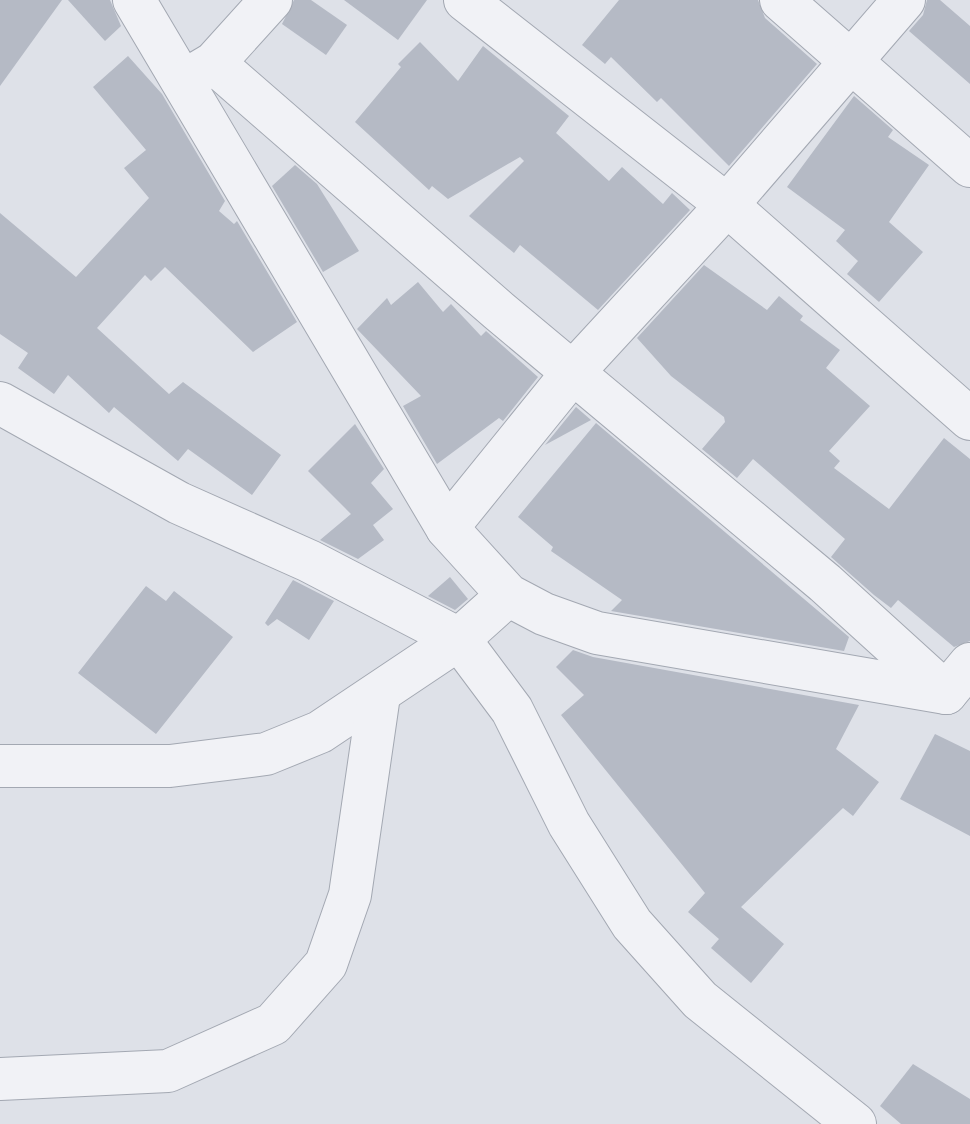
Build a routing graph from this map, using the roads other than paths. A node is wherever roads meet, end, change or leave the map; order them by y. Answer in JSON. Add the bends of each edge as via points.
{"nodes":[{"id":1,"x":134,"y":0,"type":"edge"},
{"id":2,"x":271,"y":0,"type":"edge"},
{"id":3,"x":465,"y":0,"type":"edge"},
{"id":4,"x":781,"y":0,"type":"edge"},
{"id":5,"x":904,"y":0,"type":"edge"},
{"id":6,"x":850,"y":62,"type":"junction"},
{"id":7,"x":199,"y":72,"type":"junction"},
{"id":8,"x":970,"y":166,"type":"edge"},
{"id":9,"x":727,"y":205,"type":"junction"},
{"id":10,"x":574,"y":371,"type":"junction"},
{"id":11,"x":0,"y":403,"type":"edge"},
{"id":12,"x":970,"y":419,"type":"edge"},
{"id":13,"x":447,"y":528,"type":"junction"},
{"id":14,"x":508,"y":595,"type":"junction"},
{"id":15,"x":459,"y":639,"type":"junction"},
{"id":16,"x":962,"y":688,"type":"edge"},
{"id":17,"x":379,"y":695,"type":"junction"},
{"id":18,"x":0,"y":766,"type":"edge"},
{"id":19,"x":0,"y":1079,"type":"edge"},
{"id":20,"x":855,"y":1124,"type":"edge"}],
"edges":[{"from":1,"to":7,"type":"street"},
{"from":2,"to":7,"type":"street"},
{"from":3,"to":9,"type":"street"},
{"from":4,"to":6,"type":"street"},
{"from":5,"to":6,"type":"street"},
{"from":6,"to":8,"type":"street"},
{"from":6,"to":9,"type":"street"},
{"from":7,"to":10,"type":"street","via":[[370,201]]},
{"from":7,"to":13,"type":"street","via":[[281,252]]},
{"from":9,"to":10,"type":"street"},
{"from":9,"to":12,"type":"street"},
{"from":10,"to":13,"type":"street"},
{"from":10,"to":16,"type":"street","via":[[825,583]]},
{"from":11,"to":15,"type":"street","via":[[179,503],[309,561]]},
{"from":13,"to":14,"type":"street"},
{"from":14,"to":15,"type":"street"},
{"from":14,"to":16,"type":"street","via":[[597,633]]},
{"from":15,"to":17,"type":"street"},
{"from":15,"to":20,"type":"street","via":[[512,710],[569,824],[632,924],[700,1000]]},
{"from":17,"to":18,"type":"street","via":[[320,732],[266,754],[170,766]]},
{"from":17,"to":19,"type":"street","via":[[350,895],[326,964],[273,1024],[168,1071]]}]}
